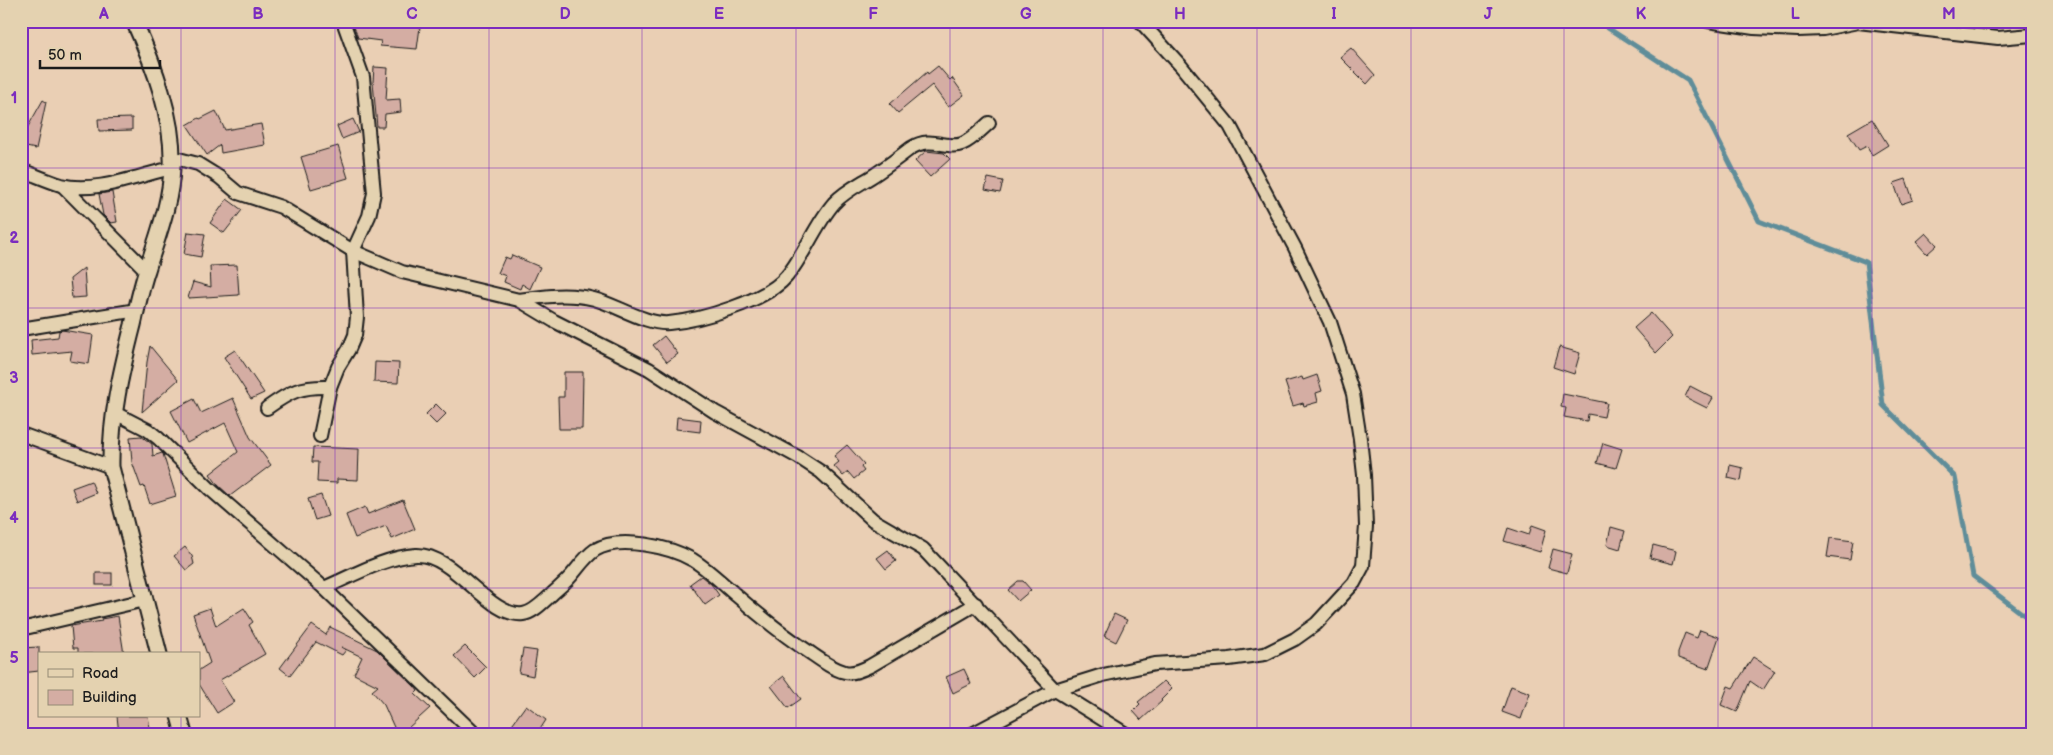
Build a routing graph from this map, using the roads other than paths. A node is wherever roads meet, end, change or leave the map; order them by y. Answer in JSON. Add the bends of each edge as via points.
{"nodes":[{"id":1,"x":134,"y":21,"type":"edge"},
{"id":2,"x":342,"y":21,"type":"edge"},
{"id":3,"x":1140,"y":21,"type":"edge"},
{"id":4,"x":1708,"y":21,"type":"edge"},
{"id":5,"x":2032,"y":35,"type":"edge"},
{"id":6,"x":989,"y":124,"type":"dead end"},
{"id":7,"x":172,"y":163,"type":"junction"},
{"id":8,"x":21,"y":170,"type":"edge"},
{"id":9,"x":63,"y":186,"type":"junction"},
{"id":10,"x":353,"y":251,"type":"junction"},
{"id":11,"x":147,"y":271,"type":"junction"},
{"id":12,"x":519,"y":300,"type":"junction"},
{"id":13,"x":137,"y":310,"type":"junction"},
{"id":14,"x":21,"y":329,"type":"edge"},
{"id":15,"x":330,"y":387,"type":"junction"},
{"id":16,"x":267,"y":408,"type":"dead end"},
{"id":17,"x":114,"y":413,"type":"junction"},
{"id":18,"x":21,"y":434,"type":"edge"},
{"id":19,"x":320,"y":436,"type":"dead end"},
{"id":20,"x":111,"y":467,"type":"junction"},
{"id":21,"x":324,"y":588,"type":"junction"},
{"id":22,"x":145,"y":600,"type":"junction"},
{"id":23,"x":976,"y":604,"type":"junction"},
{"id":24,"x":21,"y":629,"type":"edge"},
{"id":25,"x":158,"y":652,"type":"edge"},
{"id":26,"x":1055,"y":690,"type":"junction"},
{"id":27,"x":180,"y":718,"type":"edge"},
{"id":28,"x":184,"y":734,"type":"edge"},
{"id":29,"x":475,"y":734,"type":"edge"},
{"id":30,"x":972,"y":734,"type":"edge"},
{"id":31,"x":1126,"y":734,"type":"edge"}],
"edges":[{"from":1,"to":7,"type":"street","via":[[150,56],[163,100]]},
{"from":2,"to":10,"type":"street","via":[[363,76],[374,193],[369,216]]},
{"from":3,"to":26,"type":"street","via":[[1230,126],[1330,322],[1352,394],[1360,439],[1366,526],[1363,566],[1354,583],[1316,624],[1266,654],[1155,664]]},
{"from":4,"to":5,"type":"street","via":[[1798,30],[1858,22],[1998,38]]},
{"from":6,"to":12,"type":"street","via":[[963,144],[918,144],[845,193],[834,204],[787,276],[775,288],[752,300],[668,323],[652,322],[578,296],[548,295]]},
{"from":7,"to":9,"type":"street","via":[[98,186]]},
{"from":7,"to":10,"type":"street","via":[[198,164],[238,193],[281,207]]},
{"from":7,"to":11,"type":"street","via":[[161,230]]},
{"from":8,"to":9,"type":"street"},
{"from":9,"to":11,"type":"street"},
{"from":10,"to":12,"type":"street","via":[[402,272]]},
{"from":10,"to":15,"type":"street","via":[[355,335]]},
{"from":11,"to":13,"type":"street"},
{"from":12,"to":23,"type":"street","via":[[649,369],[715,412],[821,472],[873,520],[923,549]]},
{"from":13,"to":14,"type":"street"},
{"from":13,"to":17,"type":"street"},
{"from":15,"to":16,"type":"street","via":[[293,391]]},
{"from":15,"to":19,"type":"street"},
{"from":17,"to":20,"type":"street"},
{"from":17,"to":21,"type":"street","via":[[158,438],[210,489]]},
{"from":18,"to":20,"type":"street"},
{"from":20,"to":22,"type":"street"},
{"from":21,"to":23,"type":"street","via":[[400,558],[418,555],[436,559],[498,606],[522,614],[532,611],[547,599],[597,548],[632,542],[693,560],[802,648],[846,673],[870,666]]},
{"from":21,"to":29,"type":"street"},
{"from":22,"to":24,"type":"street"},
{"from":22,"to":25,"type":"street"},
{"from":23,"to":26,"type":"street"},
{"from":26,"to":30,"type":"street"},
{"from":26,"to":31,"type":"street"},
{"from":27,"to":28,"type":"street"}]}
